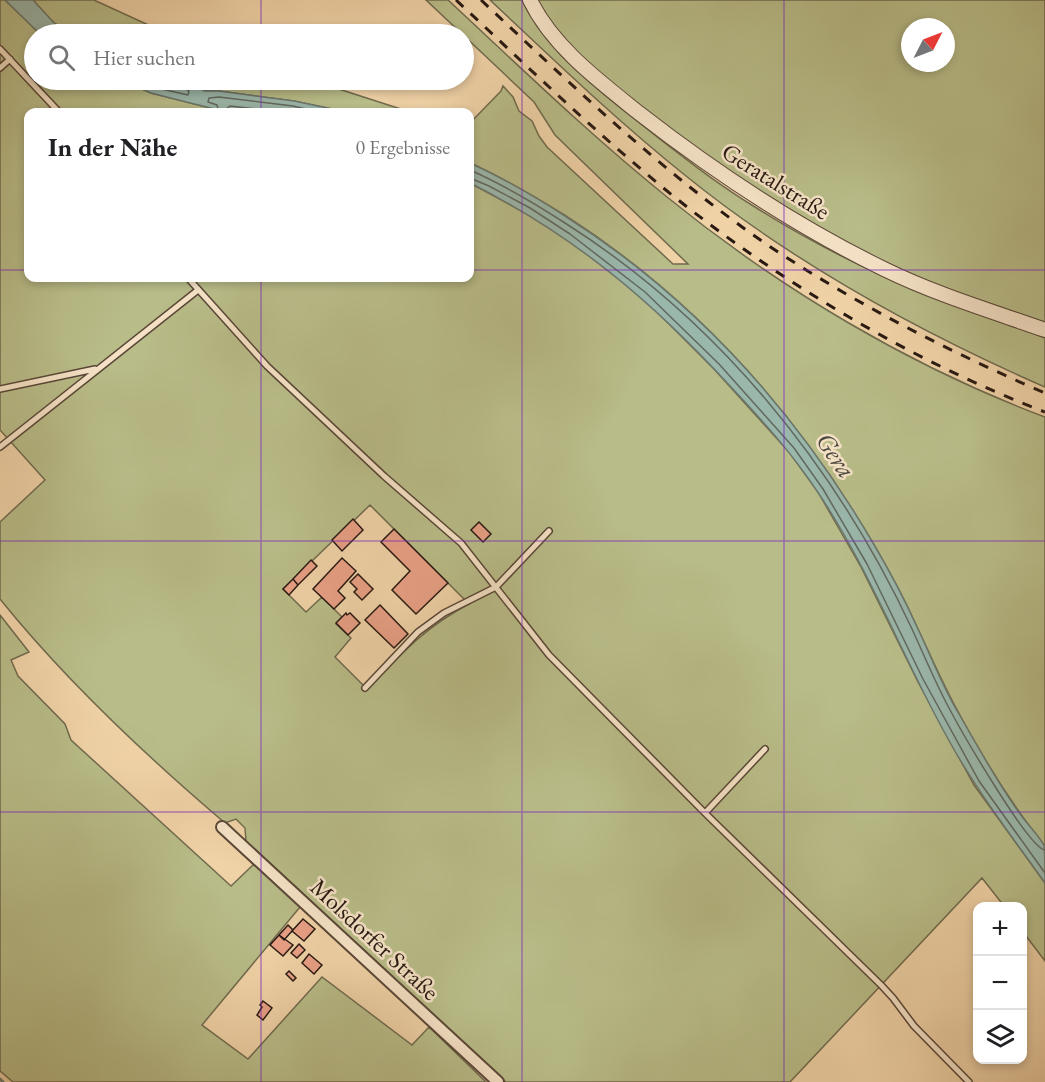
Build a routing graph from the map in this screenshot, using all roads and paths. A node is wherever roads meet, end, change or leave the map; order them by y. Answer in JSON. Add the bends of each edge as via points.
{"nodes":[{"id":1,"x":530,"y":0,"type":"edge"},
{"id":2,"x":0,"y":49,"type":"edge"},
{"id":3,"x":10,"y":59,"type":"junction"},
{"id":4,"x":0,"y":68,"type":"edge"},
{"id":5,"x":24,"y":74,"type":"edge"},
{"id":6,"x":39,"y":90,"type":"edge"},
{"id":7,"x":55,"y":108,"type":"edge"},
{"id":8,"x":191,"y":282,"type":"edge"},
{"id":9,"x":198,"y":290,"type":"junction"},
{"id":10,"x":1045,"y":330,"type":"edge"},
{"id":11,"x":98,"y":369,"type":"junction"},
{"id":12,"x":0,"y":389,"type":"edge"},
{"id":13,"x":0,"y":447,"type":"edge"},
{"id":14,"x":549,"y":531,"type":"dead end"},
{"id":15,"x":496,"y":587,"type":"junction"},
{"id":16,"x":365,"y":688,"type":"dead end"},
{"id":17,"x":765,"y":749,"type":"dead end"},
{"id":18,"x":705,"y":813,"type":"junction"},
{"id":19,"x":222,"y":827,"type":"dead end"},
{"id":20,"x":498,"y":1082,"type":"edge"},
{"id":21,"x":969,"y":1082,"type":"edge"}],
"edges":[{"from":1,"to":10,"type":"street","name":"Geratalstraße","via":[[554,38],[582,66],[686,150],[759,200],[885,269]]},
{"from":2,"to":3,"type":"lane"},
{"from":3,"to":4,"type":"lane"},
{"from":3,"to":5,"type":"lane"},
{"from":6,"to":7,"type":"lane"},
{"from":8,"to":9,"type":"lane"},
{"from":9,"to":11,"type":"lane"},
{"from":9,"to":15,"type":"lane","via":[[267,366],[462,543]]},
{"from":11,"to":12,"type":"lane"},
{"from":11,"to":13,"type":"lane"},
{"from":14,"to":15,"type":"lane"},
{"from":15,"to":16,"type":"lane","via":[[444,613],[418,632]]},
{"from":15,"to":18,"type":"lane","via":[[549,655]]},
{"from":17,"to":18,"type":"lane"},
{"from":18,"to":21,"type":"lane","via":[[881,985],[914,1026]]},
{"from":19,"to":20,"type":"street","name":"Molsdorfer Straße"}]}
